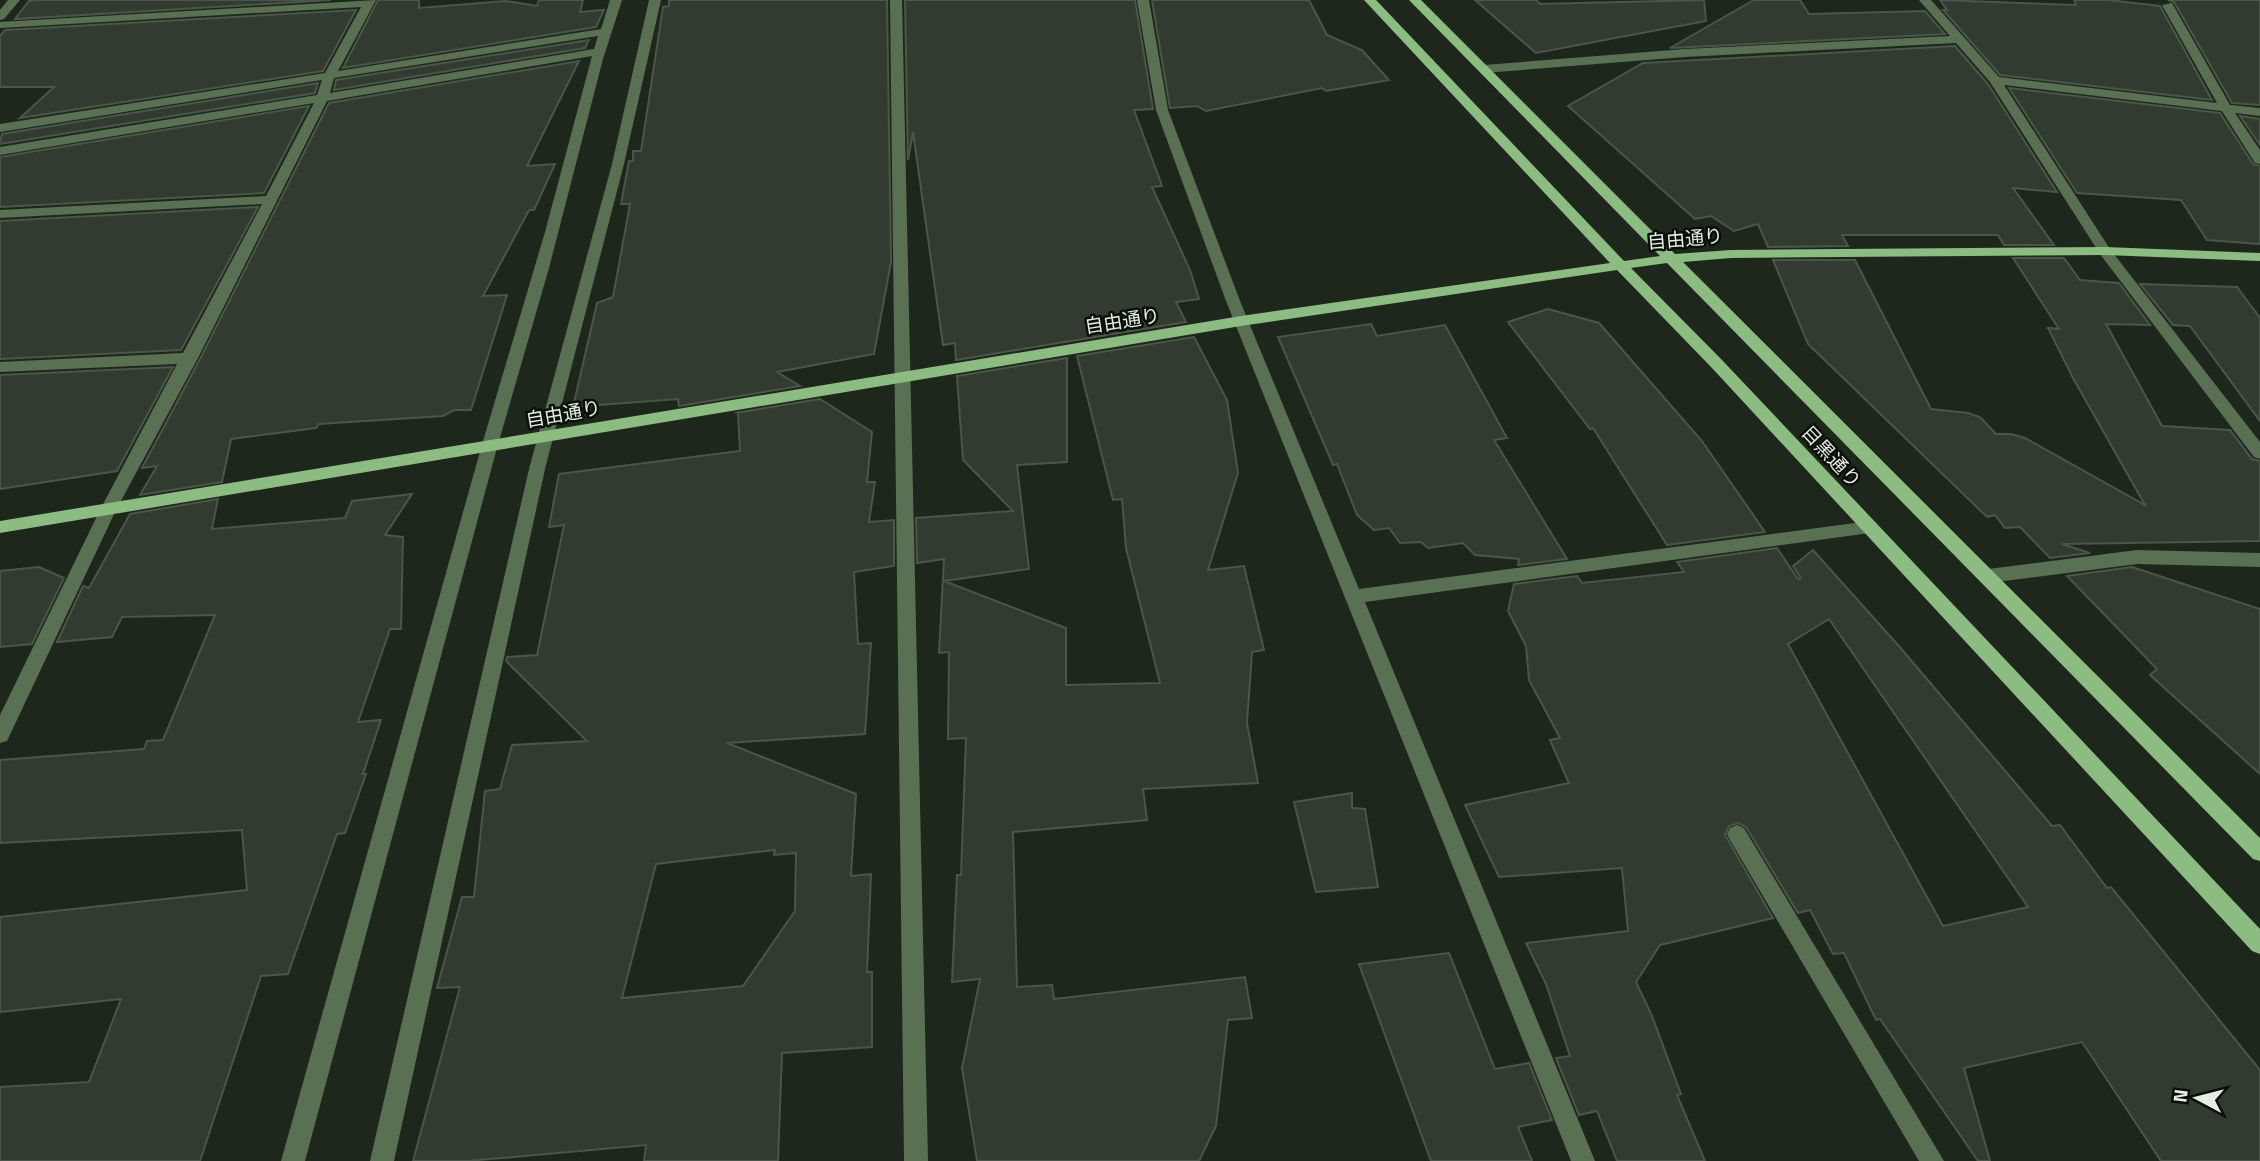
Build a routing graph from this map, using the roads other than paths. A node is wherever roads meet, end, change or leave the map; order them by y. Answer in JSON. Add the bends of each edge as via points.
{"nodes":[{"id":1,"x":14,"y":0,"type":"edge"},
{"id":2,"x":616,"y":0,"type":"edge"},
{"id":3,"x":655,"y":0,"type":"edge"},
{"id":4,"x":897,"y":0,"type":"edge"},
{"id":5,"x":1143,"y":0,"type":"edge"},
{"id":6,"x":1370,"y":0,"type":"edge"},
{"id":7,"x":1415,"y":0,"type":"edge"},
{"id":8,"x":1925,"y":0,"type":"edge"},
{"id":9,"x":369,"y":1,"type":"edge"},
{"id":10,"x":2168,"y":5,"type":"dead end"},
{"id":11,"x":0,"y":17,"type":"edge"},
{"id":12,"x":0,"y":25,"type":"edge"},
{"id":13,"x":604,"y":32,"type":"junction"},
{"id":14,"x":1959,"y":39,"type":"junction"},
{"id":15,"x":598,"y":52,"type":"junction"},
{"id":16,"x":1484,"y":69,"type":"junction"},
{"id":17,"x":328,"y":76,"type":"junction"},
{"id":18,"x":1995,"y":80,"type":"junction"},
{"id":19,"x":322,"y":98,"type":"junction"},
{"id":20,"x":2226,"y":108,"type":"junction"},
{"id":21,"x":2260,"y":112,"type":"edge"},
{"id":22,"x":0,"y":128,"type":"edge"},
{"id":23,"x":0,"y":151,"type":"edge"},
{"id":24,"x":2260,"y":160,"type":"edge"},
{"id":25,"x":271,"y":200,"type":"junction"},
{"id":26,"x":0,"y":214,"type":"edge"},
{"id":27,"x":2105,"y":251,"type":"junction"},
{"id":28,"x":1673,"y":257,"type":"junction"},
{"id":29,"x":2260,"y":257,"type":"edge"},
{"id":30,"x":1621,"y":266,"type":"junction"},
{"id":31,"x":1241,"y":321,"type":"junction"},
{"id":32,"x":190,"y":358,"type":"junction"},
{"id":33,"x":0,"y":367,"type":"edge"},
{"id":34,"x":904,"y":377,"type":"junction"},
{"id":35,"x":545,"y":438,"type":"junction"},
{"id":36,"x":489,"y":448,"type":"junction"},
{"id":37,"x":2260,"y":453,"type":"edge"},
{"id":38,"x":108,"y":510,"type":"junction"},
{"id":39,"x":0,"y":527,"type":"edge"},
{"id":40,"x":1870,"y":527,"type":"junction"},
{"id":41,"x":2260,"y":560,"type":"edge"},
{"id":42,"x":1988,"y":576,"type":"junction"},
{"id":43,"x":1353,"y":597,"type":"junction"},
{"id":44,"x":0,"y":735,"type":"edge"},
{"id":45,"x":1737,"y":834,"type":"dead end"},
{"id":46,"x":2260,"y":852,"type":"edge"},
{"id":47,"x":2260,"y":944,"type":"edge"},
{"id":48,"x":293,"y":1161,"type":"edge"},
{"id":49,"x":382,"y":1161,"type":"edge"},
{"id":50,"x":916,"y":1161,"type":"edge"},
{"id":51,"x":1583,"y":1161,"type":"edge"},
{"id":52,"x":1932,"y":1161,"type":"edge"}],
"edges":[{"from":1,"to":11,"type":"street"},
{"from":2,"to":13,"type":"street"},
{"from":3,"to":35,"type":"street","via":[[618,164]]},
{"from":4,"to":34,"type":"street"},
{"from":5,"to":31,"type":"street","via":[[1162,110]]},
{"from":6,"to":30,"type":"main road","name":"目黒通り"},
{"from":7,"to":16,"type":"main road","name":"目黒通り"},
{"from":8,"to":14,"type":"street"},
{"from":9,"to":12,"type":"street"},
{"from":9,"to":17,"type":"street"},
{"from":10,"to":20,"type":"street"},
{"from":13,"to":15,"type":"street"},
{"from":13,"to":17,"type":"street"},
{"from":14,"to":16,"type":"street"},
{"from":14,"to":18,"type":"street"},
{"from":15,"to":19,"type":"street"},
{"from":15,"to":36,"type":"street","via":[[522,344]]},
{"from":16,"to":28,"type":"main road","name":"目黒通り"},
{"from":17,"to":19,"type":"street"},
{"from":17,"to":22,"type":"street"},
{"from":18,"to":20,"type":"street"},
{"from":18,"to":27,"type":"street"},
{"from":19,"to":23,"type":"street"},
{"from":19,"to":25,"type":"street"},
{"from":20,"to":21,"type":"street"},
{"from":20,"to":24,"type":"street"},
{"from":25,"to":26,"type":"street"},
{"from":25,"to":32,"type":"street"},
{"from":27,"to":28,"type":"main road","name":"自由通り"},
{"from":27,"to":29,"type":"main road","name":"自由通り"},
{"from":27,"to":37,"type":"street"},
{"from":28,"to":30,"type":"main road","name":"自由通り"},
{"from":28,"to":42,"type":"main road","name":"目黒通り"},
{"from":30,"to":31,"type":"main road","name":"自由通り"},
{"from":30,"to":40,"type":"main road","name":"目黒通り"},
{"from":31,"to":34,"type":"main road","name":"自由通り"},
{"from":31,"to":43,"type":"street"},
{"from":32,"to":33,"type":"street"},
{"from":32,"to":38,"type":"street"},
{"from":34,"to":35,"type":"main road","name":"自由通り"},
{"from":34,"to":50,"type":"street"},
{"from":35,"to":36,"type":"main road","name":"自由通り"},
{"from":35,"to":49,"type":"street"},
{"from":36,"to":38,"type":"main road","name":"自由通り"},
{"from":36,"to":48,"type":"street"},
{"from":38,"to":39,"type":"main road","name":"自由通り"},
{"from":38,"to":44,"type":"street"},
{"from":40,"to":43,"type":"street"},
{"from":40,"to":47,"type":"main road","name":"目黒通り"},
{"from":41,"to":42,"type":"street","via":[[2137,557]]},
{"from":42,"to":46,"type":"main road","name":"目黒通り"},
{"from":43,"to":51,"type":"street"},
{"from":45,"to":52,"type":"street"}]}
